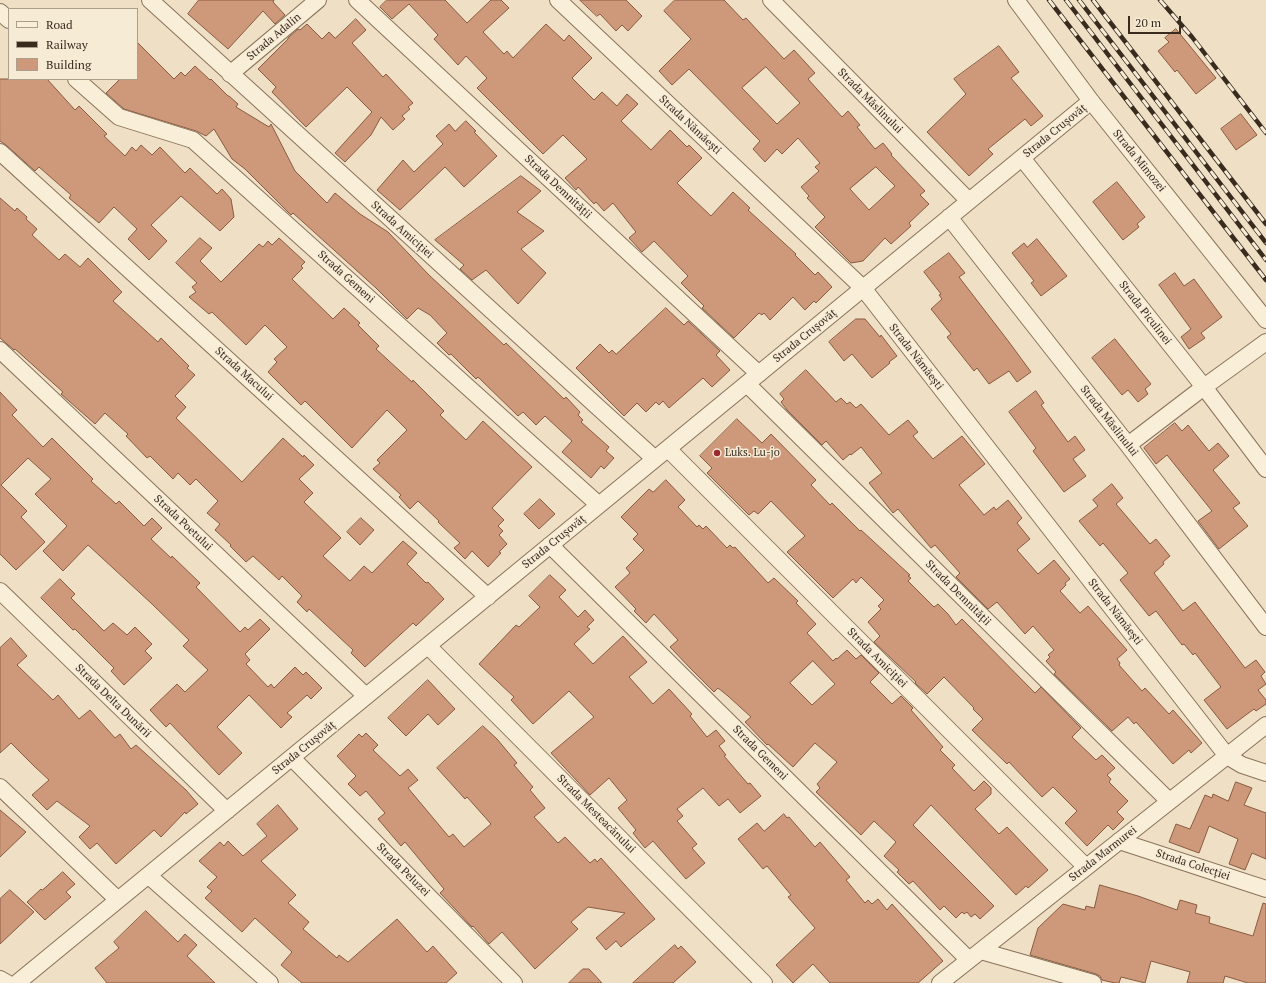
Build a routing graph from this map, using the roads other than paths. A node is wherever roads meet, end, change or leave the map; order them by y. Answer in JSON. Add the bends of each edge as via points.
{"nodes":[{"id":1,"x":150,"y":0,"type":"edge"},
{"id":2,"x":318,"y":0,"type":"edge"},
{"id":3,"x":357,"y":0,"type":"edge"},
{"id":4,"x":558,"y":0,"type":"edge"},
{"id":5,"x":771,"y":0,"type":"edge"},
{"id":6,"x":1016,"y":0,"type":"edge"},
{"id":7,"x":0,"y":12,"type":"edge"},
{"id":8,"x":8,"y":19,"type":"edge"},
{"id":9,"x":230,"y":74,"type":"junction"},
{"id":10,"x":77,"y":80,"type":"edge"},
{"id":11,"x":1091,"y":101,"type":"junction"},
{"id":12,"x":0,"y":152,"type":"edge"},
{"id":13,"x":1022,"y":158,"type":"junction"},
{"id":14,"x":969,"y":201,"type":"junction"},
{"id":15,"x":949,"y":217,"type":"junction"},
{"id":16,"x":863,"y":288,"type":"junction"},
{"id":17,"x":1266,"y":320,"type":"edge"},
{"id":18,"x":1266,"y":342,"type":"edge"},
{"id":19,"x":0,"y":350,"type":"edge"},
{"id":20,"x":753,"y":379,"type":"junction"},
{"id":21,"x":1204,"y":387,"type":"junction"},
{"id":22,"x":1128,"y":445,"type":"junction"},
{"id":23,"x":668,"y":449,"type":"junction"},
{"id":24,"x":655,"y":459,"type":"junction"},
{"id":25,"x":1266,"y":469,"type":"edge"},
{"id":26,"x":599,"y":505,"type":"junction"},
{"id":27,"x":550,"y":545,"type":"junction"},
{"id":28,"x":0,"y":591,"type":"edge"},
{"id":29,"x":488,"y":597,"type":"junction"},
{"id":30,"x":1266,"y":627,"type":"edge"},
{"id":31,"x":428,"y":646,"type":"junction"},
{"id":32,"x":366,"y":696,"type":"junction"},
{"id":33,"x":1266,"y":725,"type":"edge"},
{"id":34,"x":1227,"y":756,"type":"junction"},
{"id":35,"x":292,"y":758,"type":"junction"},
{"id":36,"x":1266,"y":773,"type":"edge"},
{"id":37,"x":0,"y":787,"type":"edge"},
{"id":38,"x":1169,"y":801,"type":"junction"},
{"id":39,"x":227,"y":811,"type":"junction"},
{"id":40,"x":1119,"y":841,"type":"junction"},
{"id":41,"x":1086,"y":867,"type":"junction"},
{"id":42,"x":150,"y":876,"type":"junction"},
{"id":43,"x":1266,"y":889,"type":"edge"},
{"id":44,"x":118,"y":900,"type":"junction"},
{"id":45,"x":975,"y":955,"type":"junction"},
{"id":46,"x":0,"y":979,"type":"edge"},
{"id":47,"x":7,"y":983,"type":"edge"},
{"id":48,"x":17,"y":983,"type":"edge"},
{"id":49,"x":270,"y":983,"type":"edge"},
{"id":50,"x":514,"y":983,"type":"edge"},
{"id":51,"x":764,"y":983,"type":"edge"},
{"id":52,"x":940,"y":983,"type":"edge"},
{"id":53,"x":1093,"y":983,"type":"edge"}],
"edges":[{"from":1,"to":9,"type":"street","name":"Strada Amiciției"},
{"from":2,"to":9,"type":"street","name":"Strada Adalin"},
{"from":3,"to":20,"type":"street","name":"Strada Demnității"},
{"from":4,"to":16,"type":"street","name":"Strada Nămăești"},
{"from":5,"to":14,"type":"street","name":"Strada Măslinului"},
{"from":6,"to":11,"type":"street","name":"Strada Mimozei"},
{"from":7,"to":8,"type":"street"},
{"from":9,"to":24,"type":"street","name":"Strada Amiciției"},
{"from":10,"to":26,"type":"street","name":"Strada Gemeni","via":[[119,117],[193,140]]},
{"from":11,"to":13,"type":"street","name":"Strada Crușovăț"},
{"from":11,"to":17,"type":"street","name":"Strada Mimozei"},
{"from":12,"to":29,"type":"street","name":"Strada Macului"},
{"from":13,"to":14,"type":"street","name":"Strada Crușovăț"},
{"from":13,"to":21,"type":"street","name":"Strada Piculinei"},
{"from":14,"to":15,"type":"street","name":"Strada Crușovăț"},
{"from":15,"to":16,"type":"street","name":"Strada Crușovăț"},
{"from":15,"to":22,"type":"street","name":"Strada Măslinului"},
{"from":16,"to":20,"type":"street","name":"Strada Crușovăț"},
{"from":16,"to":34,"type":"street","name":"Strada Nămăești"},
{"from":18,"to":21,"type":"street"},
{"from":19,"to":32,"type":"street","name":"Strada Poetului"},
{"from":20,"to":23,"type":"street","name":"Strada Crușovăț"},
{"from":20,"to":38,"type":"street","name":"Strada Demnității"},
{"from":21,"to":22,"type":"street"},
{"from":21,"to":25,"type":"street","name":"Strada Piculinei"},
{"from":22,"to":30,"type":"street","name":"Strada Măslinului"},
{"from":23,"to":24,"type":"street","name":"Strada Crușovăț"},
{"from":23,"to":41,"type":"street","name":"Strada Amiciției"},
{"from":24,"to":26,"type":"street","name":"Strada Crușovăț"},
{"from":26,"to":27,"type":"street","name":"Strada Crușovăț"},
{"from":27,"to":29,"type":"street","name":"Strada Crușovăț"},
{"from":27,"to":45,"type":"street","name":"Strada Gemeni"},
{"from":28,"to":39,"type":"street","name":"Strada Delta Dunării"},
{"from":29,"to":31,"type":"street","name":"Strada Crușovăț"},
{"from":31,"to":32,"type":"street","name":"Strada Crușovăț"},
{"from":31,"to":51,"type":"street","name":"Strada Mesteacănului"},
{"from":32,"to":35,"type":"street","name":"Strada Crușovăț"},
{"from":33,"to":34,"type":"street","name":"Strada Marmurei"},
{"from":34,"to":36,"type":"street","via":[[1242,765]]},
{"from":34,"to":38,"type":"street","name":"Strada Marmurei"},
{"from":35,"to":39,"type":"street","name":"Strada Crușovăț"},
{"from":35,"to":50,"type":"street","name":"Strada Peluzei"},
{"from":37,"to":44,"type":"street"},
{"from":38,"to":40,"type":"street","name":"Strada Marmurei"},
{"from":39,"to":42,"type":"street","name":"Strada Crușovăț"},
{"from":40,"to":41,"type":"street","name":"Strada Marmurei"},
{"from":40,"to":43,"type":"street","name":"Strada Colecției"},
{"from":41,"to":45,"type":"street","name":"Strada Marmurei"},
{"from":42,"to":44,"type":"street","name":"Strada Crușovăț"},
{"from":42,"to":49,"type":"street"},
{"from":44,"to":48,"type":"street","name":"Strada Crușovăț"},
{"from":45,"to":52,"type":"street","name":"Strada Marmurei"},
{"from":45,"to":53,"type":"street"},
{"from":46,"to":47,"type":"street"}]}
